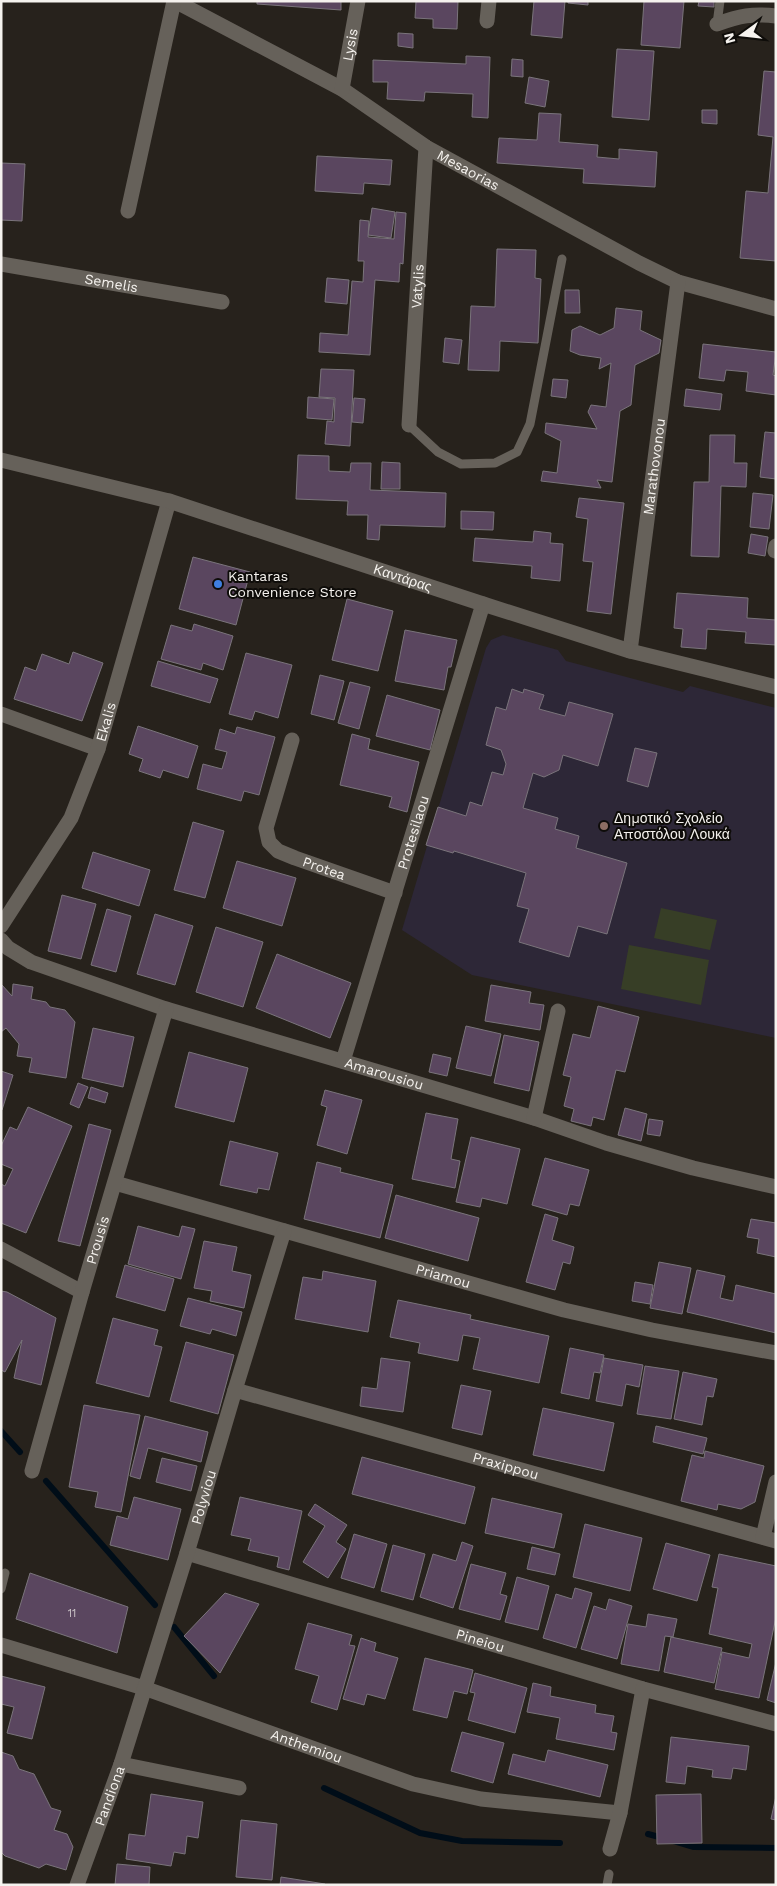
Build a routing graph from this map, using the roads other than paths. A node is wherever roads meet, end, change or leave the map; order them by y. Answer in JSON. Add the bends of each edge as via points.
{"nodes":[{"id":1,"x":175,"y":1,"type":"edge"},
{"id":2,"x":358,"y":1,"type":"edge"},
{"id":3,"x":489,"y":1,"type":"edge"},
{"id":4,"x":720,"y":1,"type":"edge"},
{"id":5,"x":776,"y":16,"type":"edge"},
{"id":6,"x":487,"y":21,"type":"dead end"},
{"id":7,"x":717,"y":24,"type":"joint"},
{"id":8,"x":342,"y":90,"type":"junction"},
{"id":9,"x":426,"y":146,"type":"junction"},
{"id":10,"x":128,"y":211,"type":"dead end"},
{"id":11,"x":562,"y":259,"type":"dead end"},
{"id":12,"x":1,"y":264,"type":"edge"},
{"id":13,"x":678,"y":282,"type":"junction"},
{"id":14,"x":222,"y":302,"type":"dead end"},
{"id":15,"x":776,"y":309,"type":"edge"},
{"id":16,"x":409,"y":425,"type":"joint"},
{"id":17,"x":1,"y":460,"type":"edge"},
{"id":18,"x":169,"y":501,"type":"junction"},
{"id":19,"x":776,"y":546,"type":"edge"},
{"id":20,"x":775,"y":551,"type":"edge"},
{"id":21,"x":483,"y":604,"type":"junction"},
{"id":22,"x":630,"y":651,"type":"junction"},
{"id":23,"x":776,"y":687,"type":"edge"},
{"id":24,"x":1,"y":714,"type":"edge"},
{"id":25,"x":292,"y":740,"type":"dead end"},
{"id":26,"x":98,"y":749,"type":"junction"},
{"id":27,"x":395,"y":893,"type":"junction"},
{"id":28,"x":1,"y":926,"type":"edge"},
{"id":29,"x":1,"y":940,"type":"edge"},
{"id":30,"x":166,"y":1009,"type":"junction"},
{"id":31,"x":558,"y":1011,"type":"dead end"},
{"id":32,"x":343,"y":1061,"type":"junction"},
{"id":33,"x":534,"y":1118,"type":"junction"},
{"id":34,"x":115,"y":1182,"type":"junction"},
{"id":35,"x":776,"y":1186,"type":"edge"},
{"id":36,"x":284,"y":1231,"type":"junction"},
{"id":37,"x":1,"y":1249,"type":"edge"},
{"id":38,"x":82,"y":1292,"type":"junction"},
{"id":39,"x":776,"y":1353,"type":"edge"},
{"id":40,"x":235,"y":1390,"type":"junction"},
{"id":41,"x":32,"y":1471,"type":"dead end"},
{"id":42,"x":776,"y":1482,"type":"edge"},
{"id":43,"x":769,"y":1539,"type":"edge"},
{"id":44,"x":188,"y":1553,"type":"junction"},
{"id":45,"x":6,"y":1574,"type":"dead end"},
{"id":46,"x":1,"y":1589,"type":"edge"},
{"id":47,"x":1,"y":1645,"type":"edge"},
{"id":48,"x":144,"y":1688,"type":"junction"},
{"id":49,"x":643,"y":1689,"type":"junction"},
{"id":50,"x":776,"y":1724,"type":"edge"},
{"id":51,"x":122,"y":1764,"type":"junction"},
{"id":52,"x":239,"y":1788,"type":"dead end"},
{"id":53,"x":620,"y":1813,"type":"junction"},
{"id":54,"x":610,"y":1849,"type":"dead end"},
{"id":55,"x":609,"y":1874,"type":"dead end"},
{"id":56,"x":77,"y":1885,"type":"edge"},
{"id":57,"x":607,"y":1885,"type":"edge"}],
"edges":[{"from":1,"to":8,"type":"street","name":"Mesaorias"},
{"from":1,"to":10,"type":"street"},
{"from":2,"to":8,"type":"street","name":"Lysis"},
{"from":3,"to":6,"type":"street"},
{"from":4,"to":7,"type":"lane"},
{"from":5,"to":7,"type":"street","via":[[741,16]]},
{"from":8,"to":9,"type":"street","name":"Mesaorias"},
{"from":9,"to":13,"type":"street","name":"Mesaorias"},
{"from":9,"to":16,"type":"street","name":"Vatylis"},
{"from":11,"to":16,"type":"lane","via":[[530,424],[517,452],[495,463],[461,464],[438,452]]},
{"from":12,"to":14,"type":"street","name":"Semelis"},
{"from":13,"to":15,"type":"street","name":"Mesaorias"},
{"from":13,"to":22,"type":"street","name":"Marathovonou"},
{"from":17,"to":18,"type":"street","name":"Καντάρας"},
{"from":18,"to":21,"type":"street","name":"Καντάρας"},
{"from":18,"to":26,"type":"street","name":"Ekalis"},
{"from":19,"to":20,"type":"street"},
{"from":21,"to":22,"type":"street","name":"Καντάρας"},
{"from":21,"to":27,"type":"street","name":"Protesilaou"},
{"from":22,"to":23,"type":"street","name":"Καντάρας"},
{"from":24,"to":26,"type":"street"},
{"from":25,"to":27,"type":"street","name":"Protea","via":[[266,828],[270,842],[278,851],[295,858]]},
{"from":26,"to":28,"type":"street","name":"Ekalis","via":[[71,818]]},
{"from":27,"to":32,"type":"street","name":"Protesilaou"},
{"from":29,"to":30,"type":"street","name":"Amarousiou","via":[[31,962]]},
{"from":30,"to":32,"type":"street","name":"Amarousiou"},
{"from":30,"to":34,"type":"street","name":"Prousis"},
{"from":31,"to":33,"type":"street"},
{"from":32,"to":33,"type":"street","name":"Amarousiou"},
{"from":33,"to":35,"type":"street","name":"Amarousiou","via":[[693,1168]]},
{"from":34,"to":36,"type":"street","name":"Priamou"},
{"from":34,"to":38,"type":"street","name":"Prousis"},
{"from":36,"to":39,"type":"street","name":"Priamou","via":[[564,1310]]},
{"from":36,"to":40,"type":"street","name":"Polyviou"},
{"from":37,"to":38,"type":"street"},
{"from":38,"to":41,"type":"street","name":"Prousis"},
{"from":40,"to":43,"type":"street","name":"Praxippou"},
{"from":40,"to":44,"type":"street","name":"Polyviou"},
{"from":42,"to":43,"type":"street"},
{"from":44,"to":48,"type":"street","name":"Polyviou"},
{"from":44,"to":49,"type":"street","name":"Pineiou"},
{"from":45,"to":46,"type":"lane"},
{"from":47,"to":48,"type":"street","name":"Anthemiou"},
{"from":48,"to":51,"type":"street","name":"Polyviou"},
{"from":48,"to":53,"type":"street","name":"Anthemiou","via":[[413,1784],[481,1799]]},
{"from":49,"to":50,"type":"street","name":"Pineiou"},
{"from":49,"to":53,"type":"street"},
{"from":51,"to":52,"type":"street","name":"Pandiona"},
{"from":51,"to":56,"type":"street","name":"Pandiona"},
{"from":53,"to":54,"type":"street"},
{"from":55,"to":57,"type":"lane"}]}
